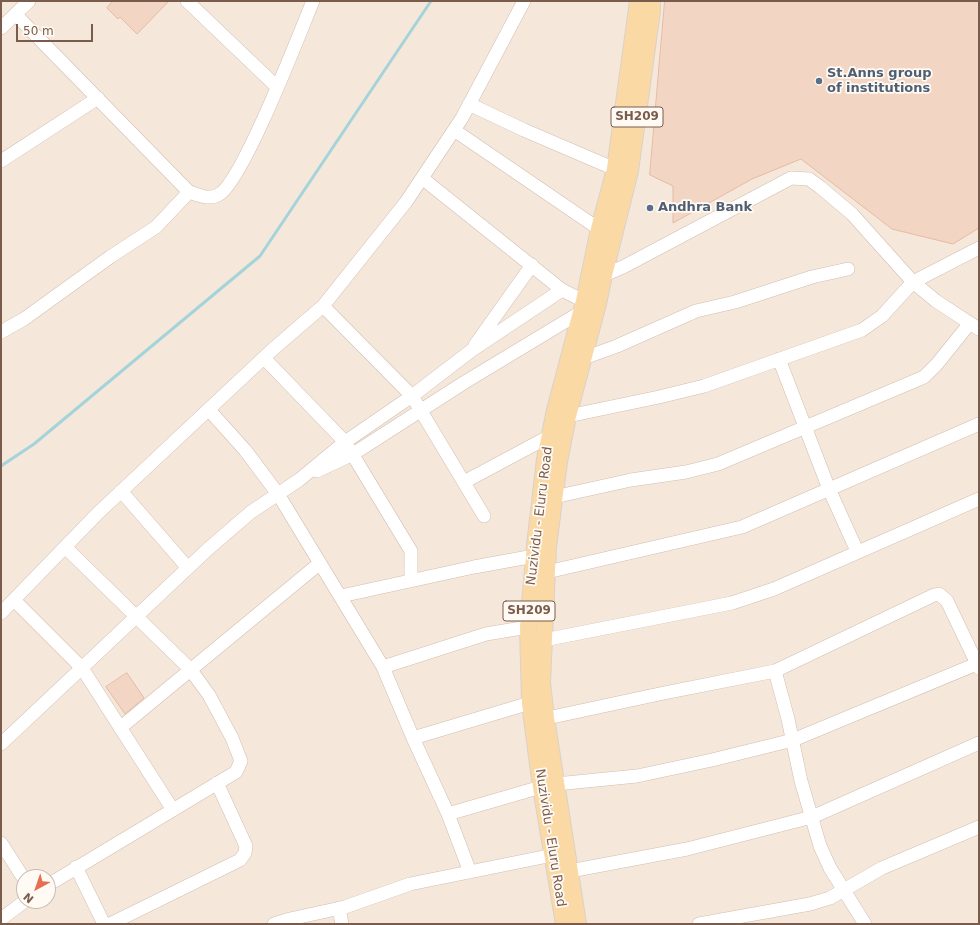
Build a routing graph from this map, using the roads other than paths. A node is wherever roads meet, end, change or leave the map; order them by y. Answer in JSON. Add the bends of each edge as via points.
{"nodes":[{"id":1,"x":30,"y":1,"type":"edge"},
{"id":2,"x":187,"y":1,"type":"edge"},
{"id":3,"x":312,"y":1,"type":"edge"},
{"id":4,"x":524,"y":1,"type":"edge"},
{"id":5,"x":638,"y":1,"type":"edge"},
{"id":6,"x":652,"y":1,"type":"edge"},
{"id":7,"x":16,"y":15,"type":"junction"},
{"id":8,"x":1,"y":28,"type":"edge"},
{"id":9,"x":277,"y":87,"type":"junction"},
{"id":10,"x":98,"y":98,"type":"junction"},
{"id":11,"x":470,"y":104,"type":"junction"},
{"id":12,"x":454,"y":130,"type":"junction"},
{"id":13,"x":1,"y":161,"type":"edge"},
{"id":14,"x":615,"y":169,"type":"junction"},
{"id":15,"x":422,"y":178,"type":"junction"},
{"id":16,"x":189,"y":192,"type":"junction"},
{"id":17,"x":599,"y":229,"type":"junction"},
{"id":18,"x":979,"y":248,"type":"edge"},
{"id":19,"x":532,"y":265,"type":"junction"},
{"id":20,"x":848,"y":269,"type":"dead end"},
{"id":21,"x":597,"y":273,"type":"junction"},
{"id":22,"x":913,"y":282,"type":"junction"},
{"id":23,"x":562,"y":290,"type":"junction"},
{"id":24,"x":323,"y":306,"type":"junction"},
{"id":25,"x":588,"y":306,"type":"junction"},
{"id":26,"x":975,"y":326,"type":"edge"},
{"id":27,"x":1,"y":332,"type":"edge"},
{"id":28,"x":469,"y":352,"type":"junction"},
{"id":29,"x":264,"y":358,"type":"junction"},
{"id":30,"x":584,"y":358,"type":"junction"},
{"id":31,"x":779,"y":359,"type":"junction"},
{"id":32,"x":412,"y":396,"type":"junction"},
{"id":33,"x":421,"y":409,"type":"junction"},
{"id":34,"x":209,"y":410,"type":"junction"},
{"id":35,"x":568,"y":416,"type":"junction"},
{"id":36,"x":979,"y":424,"type":"edge"},
{"id":37,"x":804,"y":427,"type":"junction"},
{"id":38,"x":550,"y":436,"type":"junction"},
{"id":39,"x":345,"y":442,"type":"junction"},
{"id":40,"x":353,"y":454,"type":"junction"},
{"id":41,"x":299,"y":480,"type":"junction"},
{"id":42,"x":464,"y":482,"type":"junction"},
{"id":43,"x":829,"y":489,"type":"junction"},
{"id":44,"x":121,"y":491,"type":"junction"},
{"id":45,"x":278,"y":494,"type":"junction"},
{"id":46,"x":554,"y":497,"type":"junction"},
{"id":47,"x":979,"y":499,"type":"edge"},
{"id":48,"x":484,"y":516,"type":"dead end"},
{"id":49,"x":65,"y":546,"type":"junction"},
{"id":50,"x":857,"y":551,"type":"junction"},
{"id":51,"x":534,"y":556,"type":"junction"},
{"id":52,"x":320,"y":563,"type":"junction"},
{"id":53,"x":188,"y":568,"type":"junction"},
{"id":54,"x":547,"y":572,"type":"junction"},
{"id":55,"x":411,"y":581,"type":"junction"},
{"id":56,"x":341,"y":596,"type":"junction"},
{"id":57,"x":14,"y":600,"type":"junction"},
{"id":58,"x":1,"y":613,"type":"edge"},
{"id":59,"x":136,"y":616,"type":"junction"},
{"id":60,"x":528,"y":627,"type":"junction"},
{"id":61,"x":544,"y":640,"type":"junction"},
{"id":62,"x":978,"y":665,"type":"edge"},
{"id":63,"x":383,"y":667,"type":"junction"},
{"id":64,"x":82,"y":668,"type":"junction"},
{"id":65,"x":190,"y":669,"type":"junction"},
{"id":66,"x":774,"y":671,"type":"junction"},
{"id":67,"x":530,"y":703,"type":"junction"},
{"id":68,"x":539,"y":720,"type":"junction"},
{"id":69,"x":120,"y":728,"type":"junction"},
{"id":70,"x":413,"y":738,"type":"junction"},
{"id":71,"x":793,"y":740,"type":"junction"},
{"id":72,"x":979,"y":743,"type":"edge"},
{"id":73,"x":1,"y":744,"type":"edge"},
{"id":74,"x":217,"y":783,"type":"junction"},
{"id":75,"x":549,"y":786,"type":"junction"},
{"id":76,"x":173,"y":810,"type":"junction"},
{"id":77,"x":448,"y":814,"type":"junction"},
{"id":78,"x":812,"y":817,"type":"junction"},
{"id":79,"x":979,"y":827,"type":"edge"},
{"id":80,"x":1,"y":843,"type":"edge"},
{"id":81,"x":553,"y":855,"type":"junction"},
{"id":82,"x":76,"y":867,"type":"junction"},
{"id":83,"x":18,"y":869,"type":"edge"},
{"id":84,"x":570,"y":871,"type":"junction"},
{"id":85,"x":470,"y":872,"type":"junction"},
{"id":86,"x":56,"y":880,"type":"edge"},
{"id":87,"x":843,"y":889,"type":"junction"},
{"id":88,"x":16,"y":907,"type":"edge"},
{"id":89,"x":339,"y":908,"type":"junction"},
{"id":90,"x":1,"y":918,"type":"edge"},
{"id":91,"x":104,"y":924,"type":"edge"},
{"id":92,"x":110,"y":924,"type":"edge"},
{"id":93,"x":274,"y":924,"type":"edge"},
{"id":94,"x":342,"y":924,"type":"edge"},
{"id":95,"x":564,"y":924,"type":"edge"},
{"id":96,"x":578,"y":924,"type":"edge"},
{"id":97,"x":699,"y":924,"type":"edge"},
{"id":98,"x":865,"y":924,"type":"edge"}],
"edges":[{"from":1,"to":7,"type":"street"},
{"from":2,"to":9,"type":"street"},
{"from":3,"to":9,"type":"street"},
{"from":4,"to":11,"type":"street"},
{"from":5,"to":14,"type":"main road"},
{"from":6,"to":21,"type":"main road","number":"SH209","via":[[630,172]]},
{"from":7,"to":8,"type":"street"},
{"from":7,"to":10,"type":"street"},
{"from":9,"to":16,"type":"street","via":[[255,137],[227,188],[218,195],[206,197]]},
{"from":10,"to":13,"type":"street"},
{"from":10,"to":16,"type":"street"},
{"from":11,"to":12,"type":"street"},
{"from":11,"to":14,"type":"street"},
{"from":12,"to":15,"type":"street"},
{"from":12,"to":17,"type":"street"},
{"from":14,"to":17,"type":"main road"},
{"from":15,"to":19,"type":"street"},
{"from":15,"to":24,"type":"street","via":[[406,202]]},
{"from":16,"to":27,"type":"street","via":[[156,227],[24,319]]},
{"from":17,"to":21,"type":"main road"},
{"from":18,"to":22,"type":"street"},
{"from":19,"to":23,"type":"street"},
{"from":19,"to":28,"type":"street"},
{"from":20,"to":30,"type":"street","via":[[696,311],[618,346]]},
{"from":21,"to":22,"type":"street","via":[[688,233],[791,178],[809,179],[830,195],[871,234]]},
{"from":21,"to":25,"type":"main road"},
{"from":22,"to":26,"type":"street","via":[[936,301]]},
{"from":22,"to":31,"type":"street","via":[[882,316],[862,330]]},
{"from":23,"to":25,"type":"street"},
{"from":23,"to":28,"type":"street"},
{"from":24,"to":29,"type":"street"},
{"from":24,"to":32,"type":"street"},
{"from":25,"to":30,"type":"main road","name":"Nuzividu - Eluru Road","number":"SH209"},
{"from":25,"to":33,"type":"street"},
{"from":25,"to":38,"type":"main road","name":"Nuzividu - Eluru Road","number":"SH209"},
{"from":26,"to":37,"type":"street","via":[[924,377]]},
{"from":28,"to":32,"type":"street"},
{"from":29,"to":34,"type":"street"},
{"from":29,"to":39,"type":"street"},
{"from":30,"to":35,"type":"main road","name":"Nuzividu - Eluru Road","number":"SH209"},
{"from":31,"to":35,"type":"street","via":[[704,386]]},
{"from":31,"to":37,"type":"street"},
{"from":32,"to":33,"type":"street"},
{"from":32,"to":39,"type":"street"},
{"from":33,"to":40,"type":"street"},
{"from":33,"to":42,"type":"street"},
{"from":34,"to":44,"type":"street"},
{"from":34,"to":45,"type":"street"},
{"from":35,"to":46,"type":"main road","name":"Nuzividu - Eluru Road","number":"SH209"},
{"from":36,"to":43,"type":"street"},
{"from":37,"to":43,"type":"street"},
{"from":37,"to":46,"type":"street","via":[[718,464]]},
{"from":38,"to":42,"type":"street"},
{"from":38,"to":51,"type":"main road","name":"Nuzividu - Eluru Road","number":"SH209","via":[[540,495]]},
{"from":39,"to":40,"type":"street"},
{"from":39,"to":41,"type":"street"},
{"from":40,"to":41,"type":"street"},
{"from":40,"to":55,"type":"street","via":[[411,551]]},
{"from":41,"to":45,"type":"street"},
{"from":42,"to":48,"type":"street"},
{"from":43,"to":50,"type":"street"},
{"from":43,"to":54,"type":"street","via":[[742,527]]},
{"from":44,"to":49,"type":"street"},
{"from":44,"to":53,"type":"street"},
{"from":45,"to":52,"type":"street"},
{"from":45,"to":53,"type":"street","via":[[252,512]]},
{"from":46,"to":54,"type":"main road","name":"Nuzividu - Eluru Road","number":"SH209"},
{"from":47,"to":50,"type":"street"},
{"from":49,"to":57,"type":"street"},
{"from":49,"to":59,"type":"street"},
{"from":50,"to":61,"type":"street","via":[[774,589],[732,603]]},
{"from":51,"to":55,"type":"street"},
{"from":51,"to":60,"type":"main road","name":"Nuzividu - Eluru Road","number":"SH209"},
{"from":52,"to":56,"type":"street"},
{"from":52,"to":65,"type":"street"},
{"from":53,"to":59,"type":"street"},
{"from":54,"to":61,"type":"main road","name":"Nuzividu - Eluru Road","number":"SH209"},
{"from":55,"to":56,"type":"street"},
{"from":56,"to":63,"type":"street"},
{"from":57,"to":58,"type":"street"},
{"from":57,"to":64,"type":"street"},
{"from":59,"to":64,"type":"street"},
{"from":59,"to":65,"type":"street"},
{"from":60,"to":63,"type":"street","via":[[486,634]]},
{"from":60,"to":67,"type":"main road","name":"Nuzividu - Eluru Road","number":"SH209"},
{"from":61,"to":68,"type":"main road","name":"Nuzividu - Eluru Road","number":"SH209"},
{"from":62,"to":66,"type":"street","via":[[947,600],[938,594]]},
{"from":62,"to":71,"type":"street"},
{"from":63,"to":70,"type":"street"},
{"from":64,"to":69,"type":"street"},
{"from":64,"to":73,"type":"street"},
{"from":65,"to":69,"type":"street"},
{"from":65,"to":74,"type":"street","via":[[209,696],[241,760],[236,772]]},
{"from":66,"to":68,"type":"street"},
{"from":66,"to":71,"type":"street"},
{"from":67,"to":68,"type":"main road","name":"Nuzividu - Eluru Road","number":"SH209"},
{"from":67,"to":70,"type":"street"},
{"from":68,"to":75,"type":"main road","name":"Nuzividu - Eluru Road","number":"SH209"},
{"from":69,"to":76,"type":"street"},
{"from":70,"to":77,"type":"street"},
{"from":71,"to":75,"type":"street","via":[[637,776]]},
{"from":71,"to":78,"type":"street"},
{"from":72,"to":78,"type":"street"},
{"from":74,"to":76,"type":"street"},
{"from":74,"to":92,"type":"street","via":[[246,846],[240,860]]},
{"from":75,"to":77,"type":"street"},
{"from":75,"to":81,"type":"main road","name":"Nuzividu - Eluru Road","number":"SH209"},
{"from":75,"to":84,"type":"main road","name":"Nuzividu - Eluru Road","number":"SH209"},
{"from":76,"to":82,"type":"street"},
{"from":77,"to":85,"type":"street"},
{"from":78,"to":84,"type":"street","via":[[687,849]]},
{"from":78,"to":87,"type":"street","via":[[820,846]]},
{"from":79,"to":87,"type":"street","via":[[902,858]]},
{"from":80,"to":83,"type":"street"},
{"from":81,"to":85,"type":"street"},
{"from":81,"to":95,"type":"main road","name":"Nuzividu - Eluru Road","number":"SH209"},
{"from":82,"to":86,"type":"street"},
{"from":82,"to":91,"type":"street"},
{"from":84,"to":96,"type":"main road","name":"Nuzividu - Eluru Road","number":"SH209"},
{"from":85,"to":89,"type":"street","via":[[410,884]]},
{"from":87,"to":97,"type":"street","via":[[830,898],[810,904]]},
{"from":87,"to":98,"type":"street"},
{"from":88,"to":90,"type":"street"},
{"from":89,"to":93,"type":"street"},
{"from":89,"to":94,"type":"street"}]}
